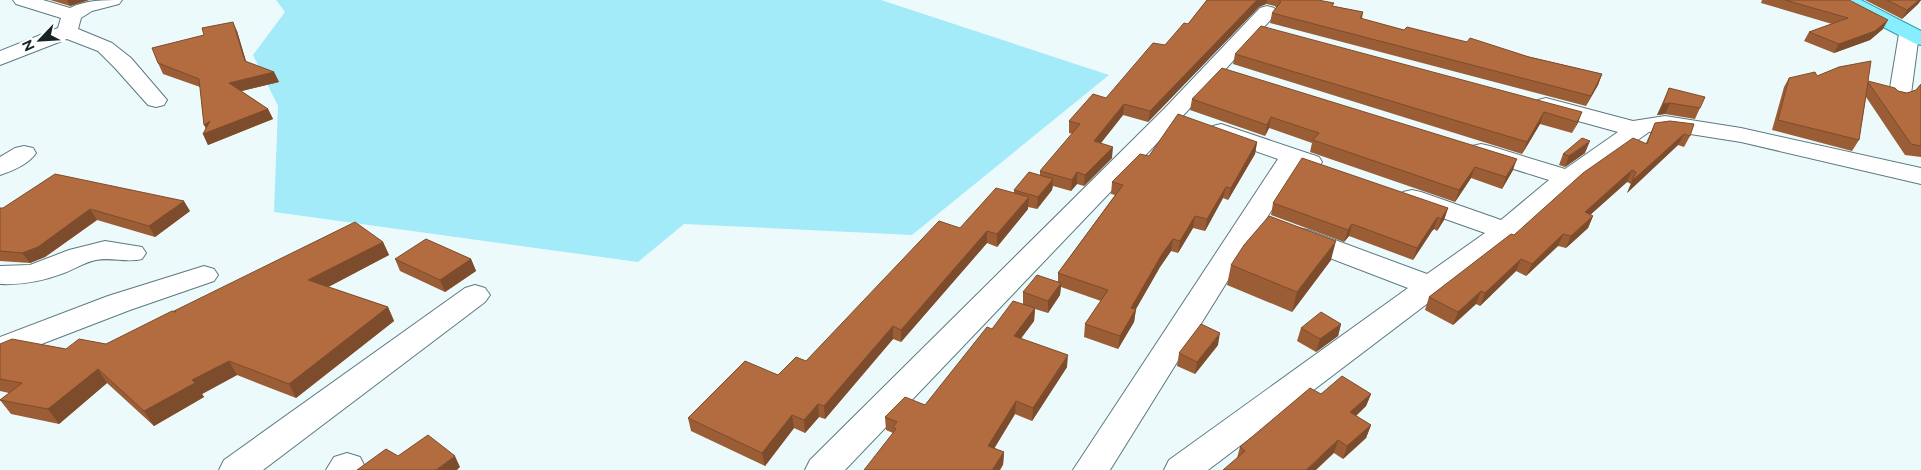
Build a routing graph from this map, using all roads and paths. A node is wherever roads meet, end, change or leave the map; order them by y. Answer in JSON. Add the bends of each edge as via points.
{"nodes":[{"id":1,"x":23,"y":0,"type":"edge"},
{"id":2,"x":112,"y":0,"type":"edge"},
{"id":3,"x":1846,"y":0,"type":"edge"},
{"id":4,"x":1265,"y":23,"type":"dead end"},
{"id":5,"x":70,"y":24,"type":"junction"},
{"id":6,"x":1915,"y":36,"type":"edge"},
{"id":7,"x":0,"y":59,"type":"edge"},
{"id":8,"x":1214,"y":67,"type":"junction"},
{"id":9,"x":1242,"y":76,"type":"edge"},
{"id":10,"x":1900,"y":94,"type":"edge"},
{"id":11,"x":1522,"y":98,"type":"edge"},
{"id":12,"x":156,"y":100,"type":"dead end"},
{"id":13,"x":1172,"y":114,"type":"junction"},
{"id":14,"x":1636,"y":129,"type":"junction"},
{"id":15,"x":1456,"y":143,"type":"edge"},
{"id":16,"x":24,"y":153,"type":"dead end"},
{"id":17,"x":1293,"y":156,"type":"junction"},
{"id":18,"x":0,"y":167,"type":"edge"},
{"id":19,"x":1330,"y":169,"type":"edge"},
{"id":20,"x":1921,"y":176,"type":"edge"},
{"id":21,"x":1568,"y":178,"type":"junction"},
{"id":22,"x":1394,"y":192,"type":"edge"},
{"id":23,"x":1252,"y":219,"type":"junction"},
{"id":24,"x":1504,"y":231,"type":"junction"},
{"id":25,"x":132,"y":253,"type":"dead end"},
{"id":26,"x":0,"y":275,"type":"edge"},
{"id":27,"x":204,"y":275,"type":"dead end"},
{"id":28,"x":1430,"y":286,"type":"junction"},
{"id":29,"x":476,"y":295,"type":"dead end"},
{"id":30,"x":0,"y":349,"type":"edge"},
{"id":31,"x":236,"y":470,"type":"edge"},
{"id":32,"x":823,"y":470,"type":"edge"},
{"id":33,"x":1090,"y":470,"type":"edge"},
{"id":34,"x":1182,"y":470,"type":"edge"}],
"edges":[{"from":1,"to":5,"type":"street"},
{"from":2,"to":5,"type":"street","via":[[85,7]]},
{"from":3,"to":6,"type":"main road"},
{"from":4,"to":8,"type":"street"},
{"from":5,"to":7,"type":"street"},
{"from":5,"to":12,"type":"street","via":[[123,62]]},
{"from":6,"to":10,"type":"street"},
{"from":8,"to":9,"type":"street"},
{"from":8,"to":13,"type":"street"},
{"from":11,"to":14,"type":"street"},
{"from":13,"to":17,"type":"street"},
{"from":13,"to":32,"type":"street"},
{"from":14,"to":20,"type":"street","via":[[1650,124],[1691,126]]},
{"from":14,"to":21,"type":"street"},
{"from":15,"to":21,"type":"street"},
{"from":16,"to":18,"type":"street"},
{"from":17,"to":19,"type":"street"},
{"from":17,"to":23,"type":"street"},
{"from":21,"to":24,"type":"street"},
{"from":22,"to":24,"type":"street"},
{"from":23,"to":28,"type":"street"},
{"from":23,"to":33,"type":"street"},
{"from":24,"to":28,"type":"street"},
{"from":25,"to":26,"type":"street","via":[[106,250],[30,276]]},
{"from":27,"to":30,"type":"street","via":[[119,303]]},
{"from":28,"to":34,"type":"street"},
{"from":29,"to":31,"type":"street"}]}
